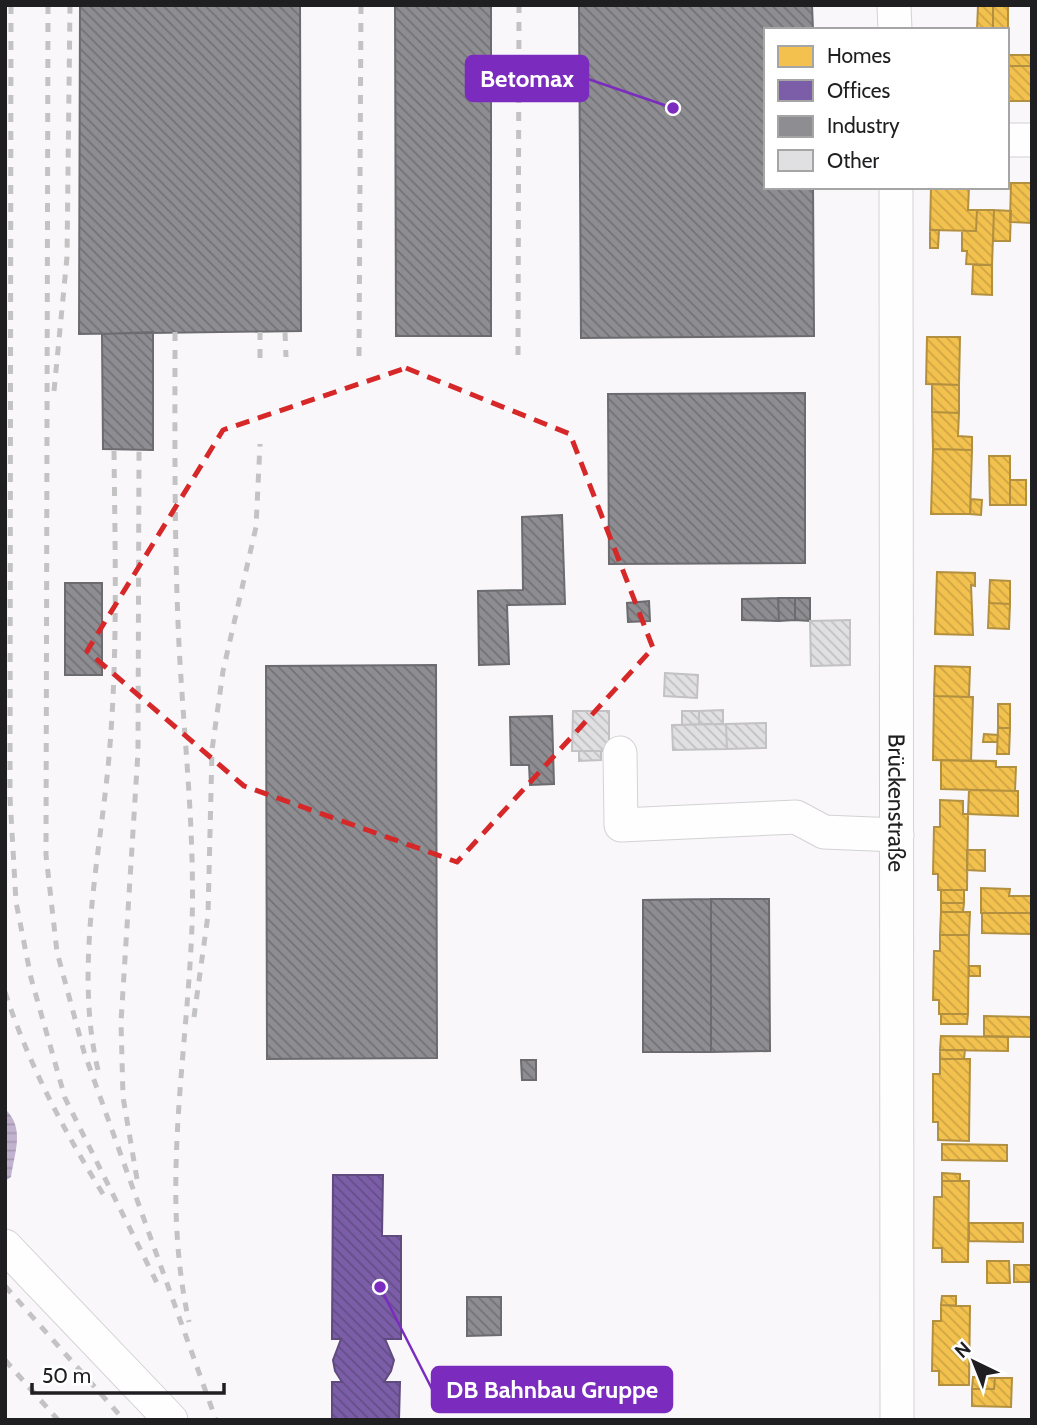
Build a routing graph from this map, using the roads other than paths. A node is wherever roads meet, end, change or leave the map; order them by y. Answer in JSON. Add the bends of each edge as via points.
{"nodes":[{"id":1,"x":894,"y":5,"type":"edge"},
{"id":2,"x":895,"y":28,"type":"edge"},
{"id":3,"x":1009,"y":140,"type":"edge"},
{"id":4,"x":1032,"y":140,"type":"edge"},
{"id":5,"x":896,"y":189,"type":"edge"},
{"id":6,"x":620,"y":753,"type":"dead end"},
{"id":7,"x":897,"y":835,"type":"junction"},
{"id":8,"x":5,"y":1246,"type":"edge"},
{"id":9,"x":171,"y":1420,"type":"edge"},
{"id":10,"x":897,"y":1420,"type":"edge"}],
"edges":[{"from":1,"to":2,"type":"street"},
{"from":3,"to":4,"type":"street"},
{"from":5,"to":7,"type":"street","name":"Brückenstraße"},
{"from":6,"to":7,"type":"street","via":[[621,825],[796,817],[824,832]]},
{"from":7,"to":10,"type":"street","name":"Brückenstraße"},
{"from":8,"to":9,"type":"street"}]}
